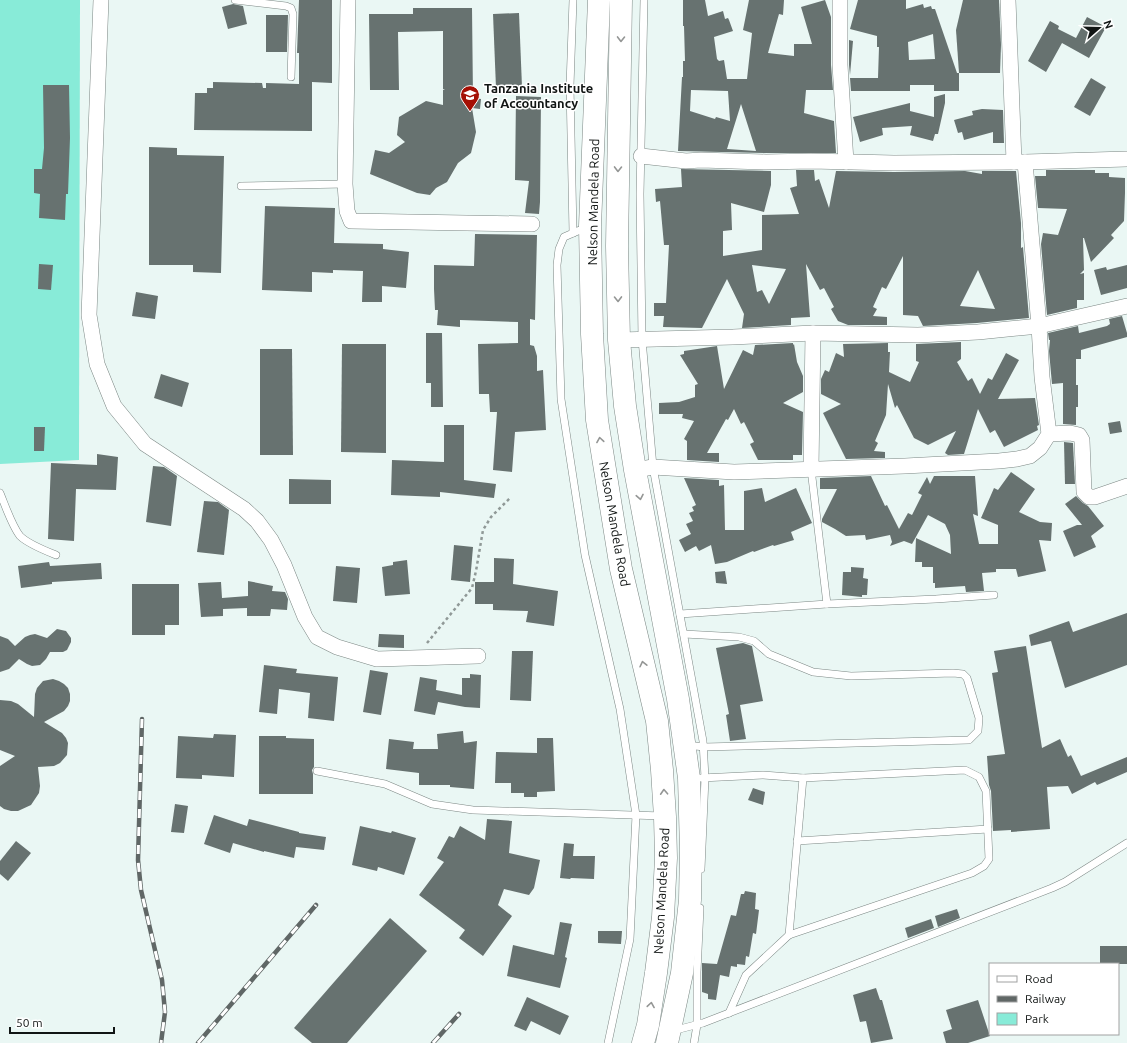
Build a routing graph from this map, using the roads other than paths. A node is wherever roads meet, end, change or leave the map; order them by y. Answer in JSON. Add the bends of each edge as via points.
{"nodes":[{"id":1,"x":101,"y":0,"type":"edge"},
{"id":2,"x":235,"y":0,"type":"edge"},
{"id":3,"x":348,"y":0,"type":"edge"},
{"id":4,"x":572,"y":0,"type":"edge"},
{"id":5,"x":599,"y":0,"type":"edge"},
{"id":6,"x":621,"y":0,"type":"edge"},
{"id":7,"x":644,"y":0,"type":"edge"},
{"id":8,"x":840,"y":0,"type":"edge"},
{"id":9,"x":1008,"y":0,"type":"edge"},
{"id":10,"x":291,"y":77,"type":"dead end"},
{"id":11,"x":641,"y":156,"type":"junction"},
{"id":12,"x":1127,"y":159,"type":"edge"},
{"id":13,"x":846,"y":162,"type":"junction"},
{"id":14,"x":1020,"y":162,"type":"junction"},
{"id":15,"x":345,"y":184,"type":"junction"},
{"id":16,"x":241,"y":186,"type":"dead end"},
{"id":17,"x":532,"y":224,"type":"dead end"},
{"id":18,"x":581,"y":229,"type":"junction"},
{"id":19,"x":1127,"y":306,"type":"edge"},
{"id":20,"x":1039,"y":326,"type":"junction"},
{"id":21,"x":813,"y":333,"type":"junction"},
{"id":22,"x":642,"y":339,"type":"junction"},
{"id":23,"x":619,"y":340,"type":"junction"},
{"id":24,"x":1049,"y":434,"type":"junction"},
{"id":25,"x":644,"y":468,"type":"junction"},
{"id":26,"x":811,"y":468,"type":"junction"},
{"id":27,"x":1127,"y":486,"type":"edge"},
{"id":28,"x":0,"y":493,"type":"edge"},
{"id":29,"x":56,"y":555,"type":"dead end"},
{"id":30,"x":994,"y":595,"type":"dead end"},
{"id":31,"x":827,"y":604,"type":"junction"},
{"id":32,"x":680,"y":614,"type":"junction"},
{"id":33,"x":684,"y":634,"type":"junction"},
{"id":34,"x":478,"y":656,"type":"dead end"},
{"id":35,"x":694,"y":746,"type":"junction"},
{"id":36,"x":317,"y":771,"type":"dead end"},
{"id":37,"x":697,"y":778,"type":"junction"},
{"id":38,"x":803,"y":778,"type":"junction"},
{"id":39,"x":636,"y":815,"type":"junction"},
{"id":40,"x":665,"y":817,"type":"junction"},
{"id":41,"x":988,"y":829,"type":"junction"},
{"id":42,"x":797,"y":841,"type":"junction"},
{"id":43,"x":1127,"y":843,"type":"edge"},
{"id":44,"x":701,"y":879,"type":"dead end"},
{"id":45,"x":700,"y":902,"type":"dead end"},
{"id":46,"x":789,"y":935,"type":"junction"},
{"id":47,"x":728,"y":1013,"type":"junction"},
{"id":48,"x":697,"y":1025,"type":"junction"},
{"id":49,"x":668,"y":1038,"type":"edge"},
{"id":50,"x":608,"y":1043,"type":"edge"},
{"id":51,"x":643,"y":1043,"type":"edge"},
{"id":52,"x":694,"y":1043,"type":"edge"}],
"edges":[{"from":1,"to":34,"type":"street","via":[[89,315],[97,364],[114,406],[145,444],[244,509],[258,521],[284,565],[305,617],[317,637],[336,647],[377,660]]},
{"from":2,"to":10,"type":"lane","via":[[291,8]]},
{"from":3,"to":15,"type":"street"},
{"from":4,"to":18,"type":"lane","via":[[570,86]]},
{"from":5,"to":18,"type":"main road","name":"Nelson Mandela Road"},
{"from":6,"to":23,"type":"main road","name":"Nelson Mandela Road","one_way":true,"via":[[617,246]]},
{"from":7,"to":11,"type":"lane"},
{"from":8,"to":13,"type":"street","via":[[840,65]]},
{"from":9,"to":14,"type":"street"},
{"from":11,"to":13,"type":"street","via":[[686,161]]},
{"from":11,"to":22,"type":"lane"},
{"from":12,"to":14,"type":"street"},
{"from":13,"to":14,"type":"street"},
{"from":14,"to":20,"type":"street"},
{"from":15,"to":16,"type":"lane"},
{"from":15,"to":17,"type":"street","via":[[347,211],[351,221]]},
{"from":18,"to":39,"type":"lane","via":[[564,237],[557,264],[561,399],[585,555],[620,709]]},
{"from":40,"to":18,"type":"main road","name":"Nelson Mandela Road","one_way":true,"via":[[657,721],[621,569],[597,420],[592,334]]},
{"from":19,"to":20,"type":"street"},
{"from":20,"to":21,"type":"street","via":[[918,335]]},
{"from":20,"to":24,"type":"street"},
{"from":21,"to":22,"type":"street"},
{"from":21,"to":26,"type":"street"},
{"from":22,"to":23,"type":"street"},
{"from":22,"to":25,"type":"lane"},
{"from":23,"to":25,"type":"main road","name":"Nelson Mandela Road","via":[[625,406]]},
{"from":24,"to":26,"type":"street","via":[[1040,448],[1030,456],[1017,459],[905,466]]},
{"from":24,"to":27,"type":"street","via":[[1079,435],[1082,440],[1084,492],[1089,497]]},
{"from":25,"to":26,"type":"street","via":[[734,472]]},
{"from":25,"to":32,"type":"lane"},
{"from":25,"to":35,"type":"main road","name":"Nelson Mandela Road","one_way":true,"via":[[676,691]]},
{"from":26,"to":31,"type":"lane"},
{"from":28,"to":29,"type":"lane","via":[[21,536]]},
{"from":30,"to":31,"type":"lane"},
{"from":31,"to":32,"type":"lane"},
{"from":32,"to":33,"type":"lane"},
{"from":33,"to":35,"type":"lane"},
{"from":33,"to":35,"type":"lane","via":[[739,636],[754,641],[768,654],[813,672],[851,676],[963,674],[967,678],[979,718],[978,731],[969,740]]},
{"from":35,"to":37,"type":"main road","name":"Nelson Mandela Road"},
{"from":36,"to":39,"type":"lane","via":[[385,784],[432,804],[466,809]]},
{"from":37,"to":38,"type":"lane","via":[[763,775]]},
{"from":37,"to":44,"type":"lane"},
{"from":37,"to":49,"type":"main road","name":"Nelson Mandela Road","via":[[690,900],[682,972]]},
{"from":38,"to":41,"type":"lane","via":[[965,770],[979,777],[986,791]]},
{"from":38,"to":42,"type":"lane"},
{"from":39,"to":40,"type":"lane"},
{"from":39,"to":50,"type":"lane","via":[[630,938]]},
{"from":51,"to":40,"type":"main road","name":"Nelson Mandela Road","one_way":true,"via":[[656,974],[662,917],[666,858]]},
{"from":41,"to":42,"type":"lane"},
{"from":41,"to":46,"type":"lane","via":[[989,859],[984,866],[972,873]]},
{"from":42,"to":46,"type":"lane"},
{"from":43,"to":47,"type":"lane","via":[[1052,888]]},
{"from":45,"to":48,"type":"lane"},
{"from":46,"to":47,"type":"lane","via":[[746,975]]},
{"from":47,"to":48,"type":"lane"},
{"from":48,"to":49,"type":"lane"},
{"from":48,"to":52,"type":"lane"}]}
